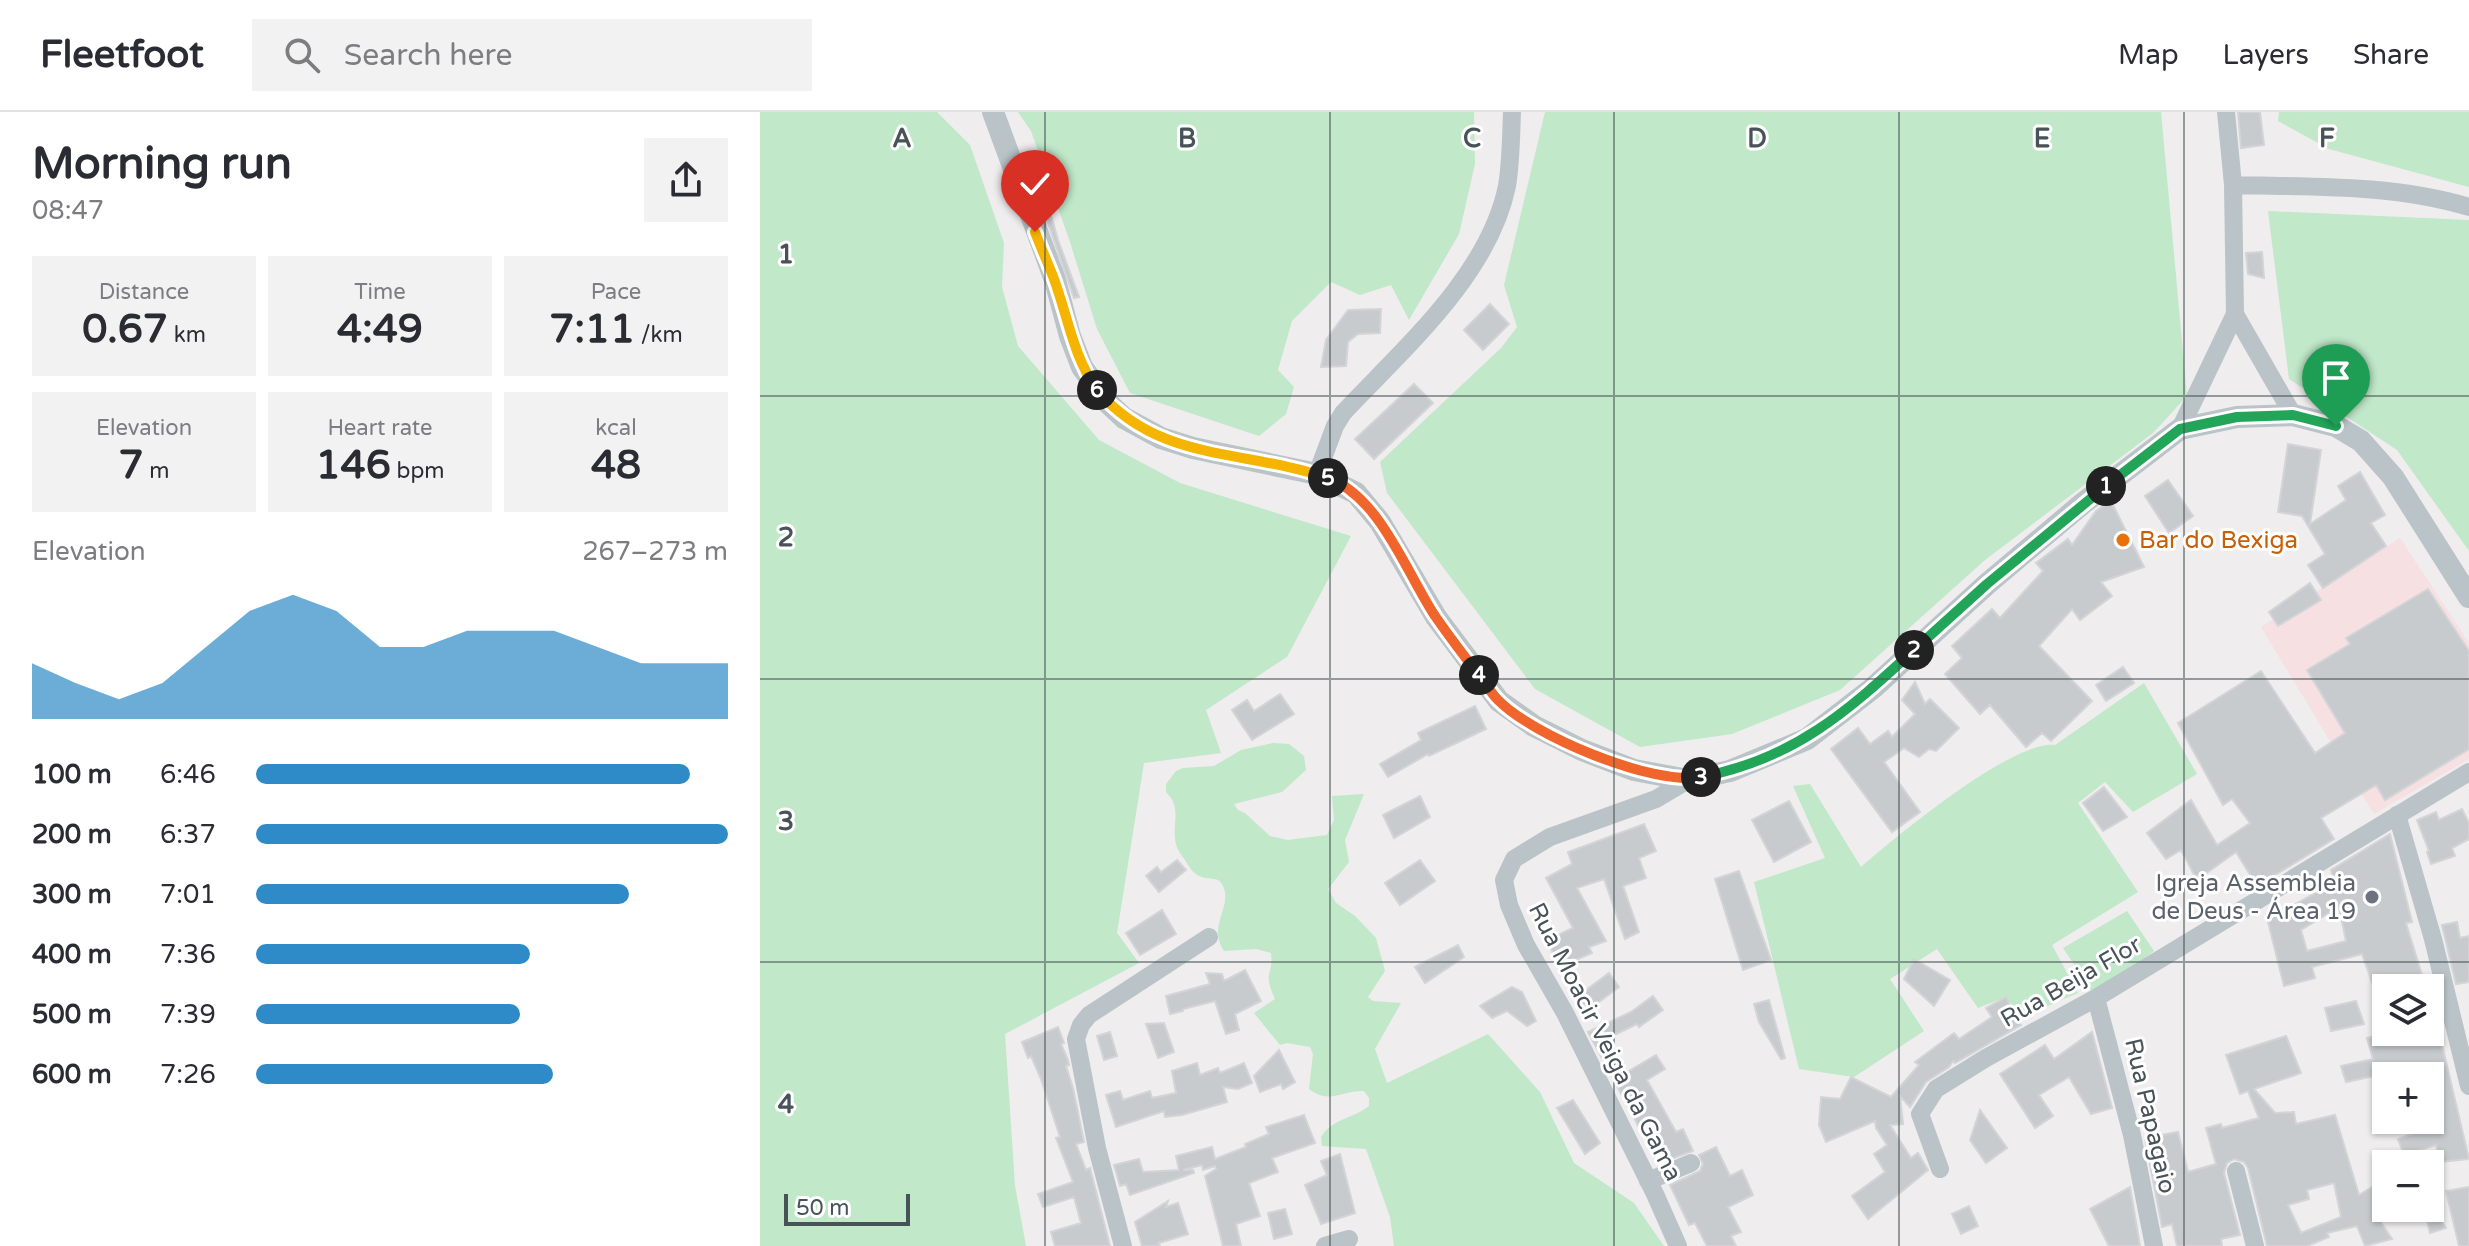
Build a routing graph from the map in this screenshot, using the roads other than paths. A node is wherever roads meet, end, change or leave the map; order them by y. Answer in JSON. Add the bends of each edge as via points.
{"nodes":[{"id":1,"x":993,"y":112,"type":"edge"},
{"id":2,"x":1512,"y":112,"type":"edge"},
{"id":3,"x":2226,"y":112,"type":"edge"},
{"id":4,"x":2233,"y":185,"type":"junction"},
{"id":5,"x":2469,"y":207,"type":"edge"},
{"id":6,"x":2235,"y":314,"type":"junction"},
{"id":7,"x":2293,"y":415,"type":"junction"},
{"id":8,"x":2180,"y":429,"type":"junction"},
{"id":9,"x":1317,"y":474,"type":"junction"},
{"id":10,"x":2469,"y":597,"type":"edge"},
{"id":11,"x":2469,"y":772,"type":"edge"},
{"id":12,"x":1688,"y":780,"type":"junction"},
{"id":13,"x":2397,"y":815,"type":"junction"},
{"id":14,"x":1209,"y":937,"type":"dead end"},
{"id":15,"x":2096,"y":998,"type":"junction"},
{"id":16,"x":2469,"y":1086,"type":"edge"},
{"id":17,"x":1691,"y":1163,"type":"dead end"},
{"id":18,"x":1940,"y":1169,"type":"dead end"},
{"id":19,"x":2236,"y":1171,"type":"dead end"},
{"id":20,"x":1648,"y":1181,"type":"junction"},
{"id":21,"x":1349,"y":1239,"type":"dead end"},
{"id":22,"x":1123,"y":1246,"type":"edge"},
{"id":23,"x":1325,"y":1246,"type":"edge"},
{"id":24,"x":1678,"y":1246,"type":"edge"},
{"id":25,"x":2154,"y":1246,"type":"edge"},
{"id":26,"x":2255,"y":1246,"type":"edge"}],
"edges":[{"from":1,"to":9,"type":"street","via":[[1078,356],[1109,404],[1161,438]]},
{"from":2,"to":9,"type":"street","via":[[1506,188],[1485,241],[1420,336],[1343,413]]},
{"from":3,"to":4,"type":"street"},
{"from":4,"to":5,"type":"street","via":[[2430,195]]},
{"from":4,"to":6,"type":"street"},
{"from":6,"to":7,"type":"street"},
{"from":6,"to":8,"type":"street"},
{"from":7,"to":8,"type":"street","via":[[2237,417]]},
{"from":7,"to":10,"type":"street","via":[[2336,426],[2361,441],[2393,477]]},
{"from":8,"to":12,"type":"street","via":[[2082,504],[1873,688],[1807,739],[1730,771]]},
{"from":9,"to":12,"type":"street","via":[[1356,493],[1380,522],[1436,617],[1499,701],[1582,750],[1634,770]]},
{"from":11,"to":13,"type":"street","name":"Rua Beija Flor"},
{"from":12,"to":20,"type":"street","name":"Rua Moacir Veiga da Gama","via":[[1656,799],[1550,837],[1514,859],[1504,880],[1526,945]]},
{"from":13,"to":15,"type":"street","name":"Rua Beija Flor"},
{"from":13,"to":16,"type":"street"},
{"from":14,"to":22,"type":"street","via":[[1089,1015],[1076,1039]]},
{"from":15,"to":18,"type":"street","name":"Rua Beija Flor","via":[[1936,1089],[1920,1114]]},
{"from":15,"to":25,"type":"street","name":"Rua Papagaio"},
{"from":17,"to":20,"type":"street"},
{"from":19,"to":26,"type":"street"},
{"from":20,"to":24,"type":"street","name":"Rua Moacir Veiga da Gama"},
{"from":21,"to":23,"type":"street"}]}
